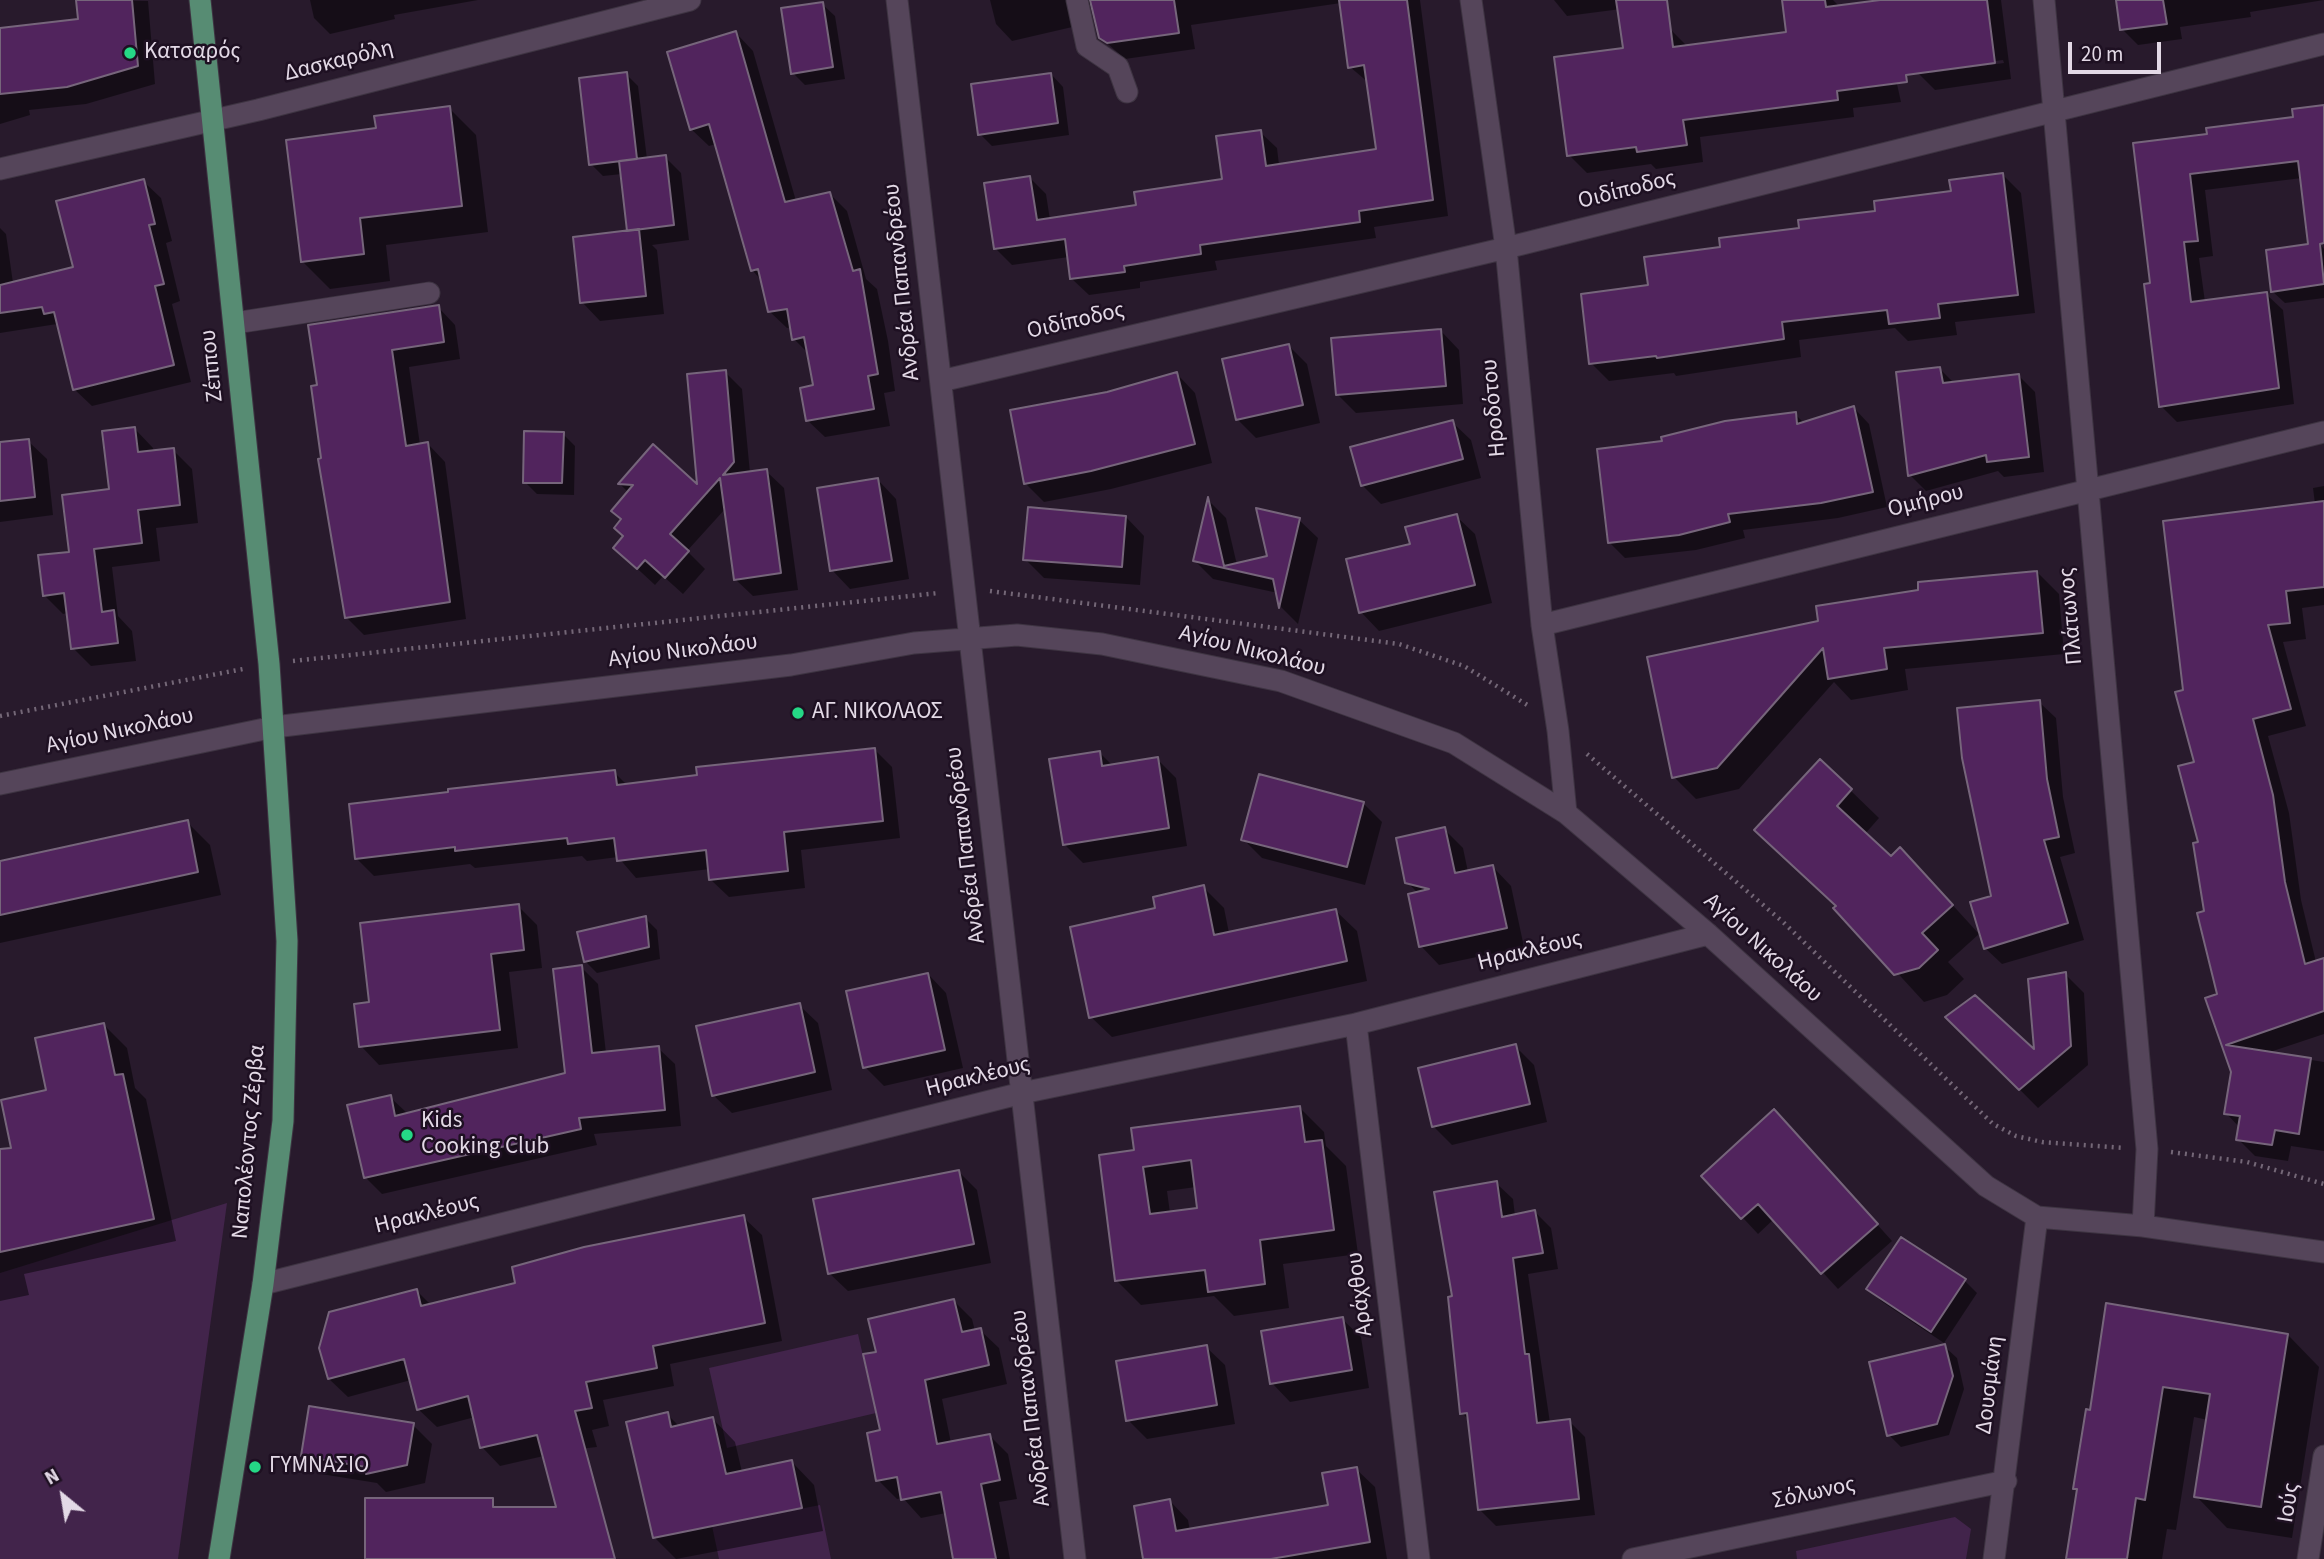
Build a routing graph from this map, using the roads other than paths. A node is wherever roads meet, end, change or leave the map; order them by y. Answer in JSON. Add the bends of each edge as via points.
{"nodes":[{"id":1,"x":200,"y":0,"type":"edge"},
{"id":2,"x":690,"y":0,"type":"edge"},
{"id":3,"x":897,"y":0,"type":"edge"},
{"id":4,"x":1077,"y":0,"type":"edge"},
{"id":5,"x":1471,"y":0,"type":"edge"},
{"id":6,"x":2044,"y":0,"type":"edge"},
{"id":7,"x":2324,"y":44,"type":"edge"},
{"id":8,"x":1127,"y":92,"type":"dead end"},
{"id":9,"x":2053,"y":110,"type":"junction"},
{"id":10,"x":212,"y":121,"type":"junction"},
{"id":11,"x":0,"y":169,"type":"edge"},
{"id":12,"x":1506,"y":248,"type":"junction"},
{"id":13,"x":429,"y":293,"type":"dead end"},
{"id":14,"x":235,"y":323,"type":"junction"},
{"id":15,"x":941,"y":381,"type":"junction"},
{"id":16,"x":2324,"y":432,"type":"edge"},
{"id":17,"x":2086,"y":489,"type":"junction"},
{"id":18,"x":1542,"y":625,"type":"junction"},
{"id":19,"x":970,"y":637,"type":"junction"},
{"id":20,"x":274,"y":727,"type":"junction"},
{"id":21,"x":0,"y":784,"type":"edge"},
{"id":22,"x":1566,"y":813,"type":"junction"},
{"id":23,"x":1708,"y":934,"type":"junction"},
{"id":24,"x":1356,"y":1024,"type":"junction"},
{"id":25,"x":1022,"y":1093,"type":"junction"},
{"id":26,"x":2037,"y":1217,"type":"junction"},
{"id":27,"x":2143,"y":1226,"type":"junction"},
{"id":28,"x":2324,"y":1252,"type":"edge"},
{"id":29,"x":262,"y":1284,"type":"junction"},
{"id":30,"x":2324,"y":1456,"type":"edge"},
{"id":31,"x":2006,"y":1481,"type":"junction"},
{"id":32,"x":219,"y":1559,"type":"edge"},
{"id":33,"x":1075,"y":1559,"type":"edge"},
{"id":34,"x":1419,"y":1559,"type":"edge"},
{"id":35,"x":1633,"y":1559,"type":"edge"},
{"id":36,"x":1994,"y":1559,"type":"edge"},
{"id":37,"x":2308,"y":1559,"type":"edge"}],
"edges":[{"from":1,"to":10,"type":"main road","name":"Ζέππου"},
{"from":2,"to":10,"type":"street","name":"Δασκαρόλη"},
{"from":3,"to":15,"type":"street","name":"Ανδρέα Παπανδρέου"},
{"from":4,"to":8,"type":"street","via":[[1087,46],[1118,66]]},
{"from":5,"to":12,"type":"street","name":"Ηροδότου"},
{"from":6,"to":9,"type":"street","name":"Πλάτωνος"},
{"from":7,"to":9,"type":"street","name":"Οιδίποδος"},
{"from":9,"to":12,"type":"street","name":"Οιδίποδος"},
{"from":9,"to":17,"type":"street","name":"Πλάτωνος"},
{"from":10,"to":11,"type":"street","name":"Δασκαρόλη"},
{"from":10,"to":14,"type":"main road","name":"Ζέππου"},
{"from":12,"to":15,"type":"street","name":"Οιδίποδος"},
{"from":12,"to":18,"type":"street","name":"Ηροδότου"},
{"from":13,"to":14,"type":"street"},
{"from":14,"to":20,"type":"main road","name":"Ζέππου"},
{"from":15,"to":19,"type":"street","name":"Ανδρέα Παπανδρέου"},
{"from":16,"to":17,"type":"street","name":"Ομήρου"},
{"from":17,"to":18,"type":"street","name":"Ομήρου"},
{"from":17,"to":27,"type":"street","name":"Πλάτωνος","via":[[2147,1149]]},
{"from":18,"to":22,"type":"street","name":"Ηροδότου"},
{"from":19,"to":20,"type":"street","name":"Αγίου Νικολάου","via":[[777,667]]},
{"from":19,"to":22,"type":"street","name":"Αγίου Νικολάου","via":[[1017,635],[1102,644],[1281,681],[1454,743]]},
{"from":19,"to":25,"type":"street","name":"Ανδρέα Παπανδρέου"},
{"from":20,"to":21,"type":"street","name":"Αγίου Νικολάου"},
{"from":20,"to":29,"type":"main road","name":"Ναπολέοντος Ζέρβα","via":[[287,941],[286,1060],[283,1121]]},
{"from":22,"to":23,"type":"street","name":"Αγίου Νικολάου"},
{"from":23,"to":24,"type":"street","name":"Ηρακλέους"},
{"from":23,"to":26,"type":"street","name":"Αγίου Νικολάου","via":[[1986,1186]]},
{"from":24,"to":25,"type":"street","name":"Ηρακλέους"},
{"from":24,"to":34,"type":"street","name":"Αράχθου"},
{"from":25,"to":29,"type":"street","name":"Ηρακλέους"},
{"from":25,"to":33,"type":"street","name":"Ανδρέα Παπανδρέου"},
{"from":26,"to":27,"type":"street","name":"Αγίου Νικολάου"},
{"from":26,"to":31,"type":"street","name":"Δουσμάνη"},
{"from":27,"to":28,"type":"street","name":"Αγίου Νικολάου"},
{"from":29,"to":32,"type":"main road","name":"Ναπολέοντος Ζέρβα"},
{"from":30,"to":37,"type":"street","name":"Ιούς"},
{"from":31,"to":35,"type":"street","name":"Σόλωνος"},
{"from":31,"to":36,"type":"street","name":"Δουσμάνη"}]}
